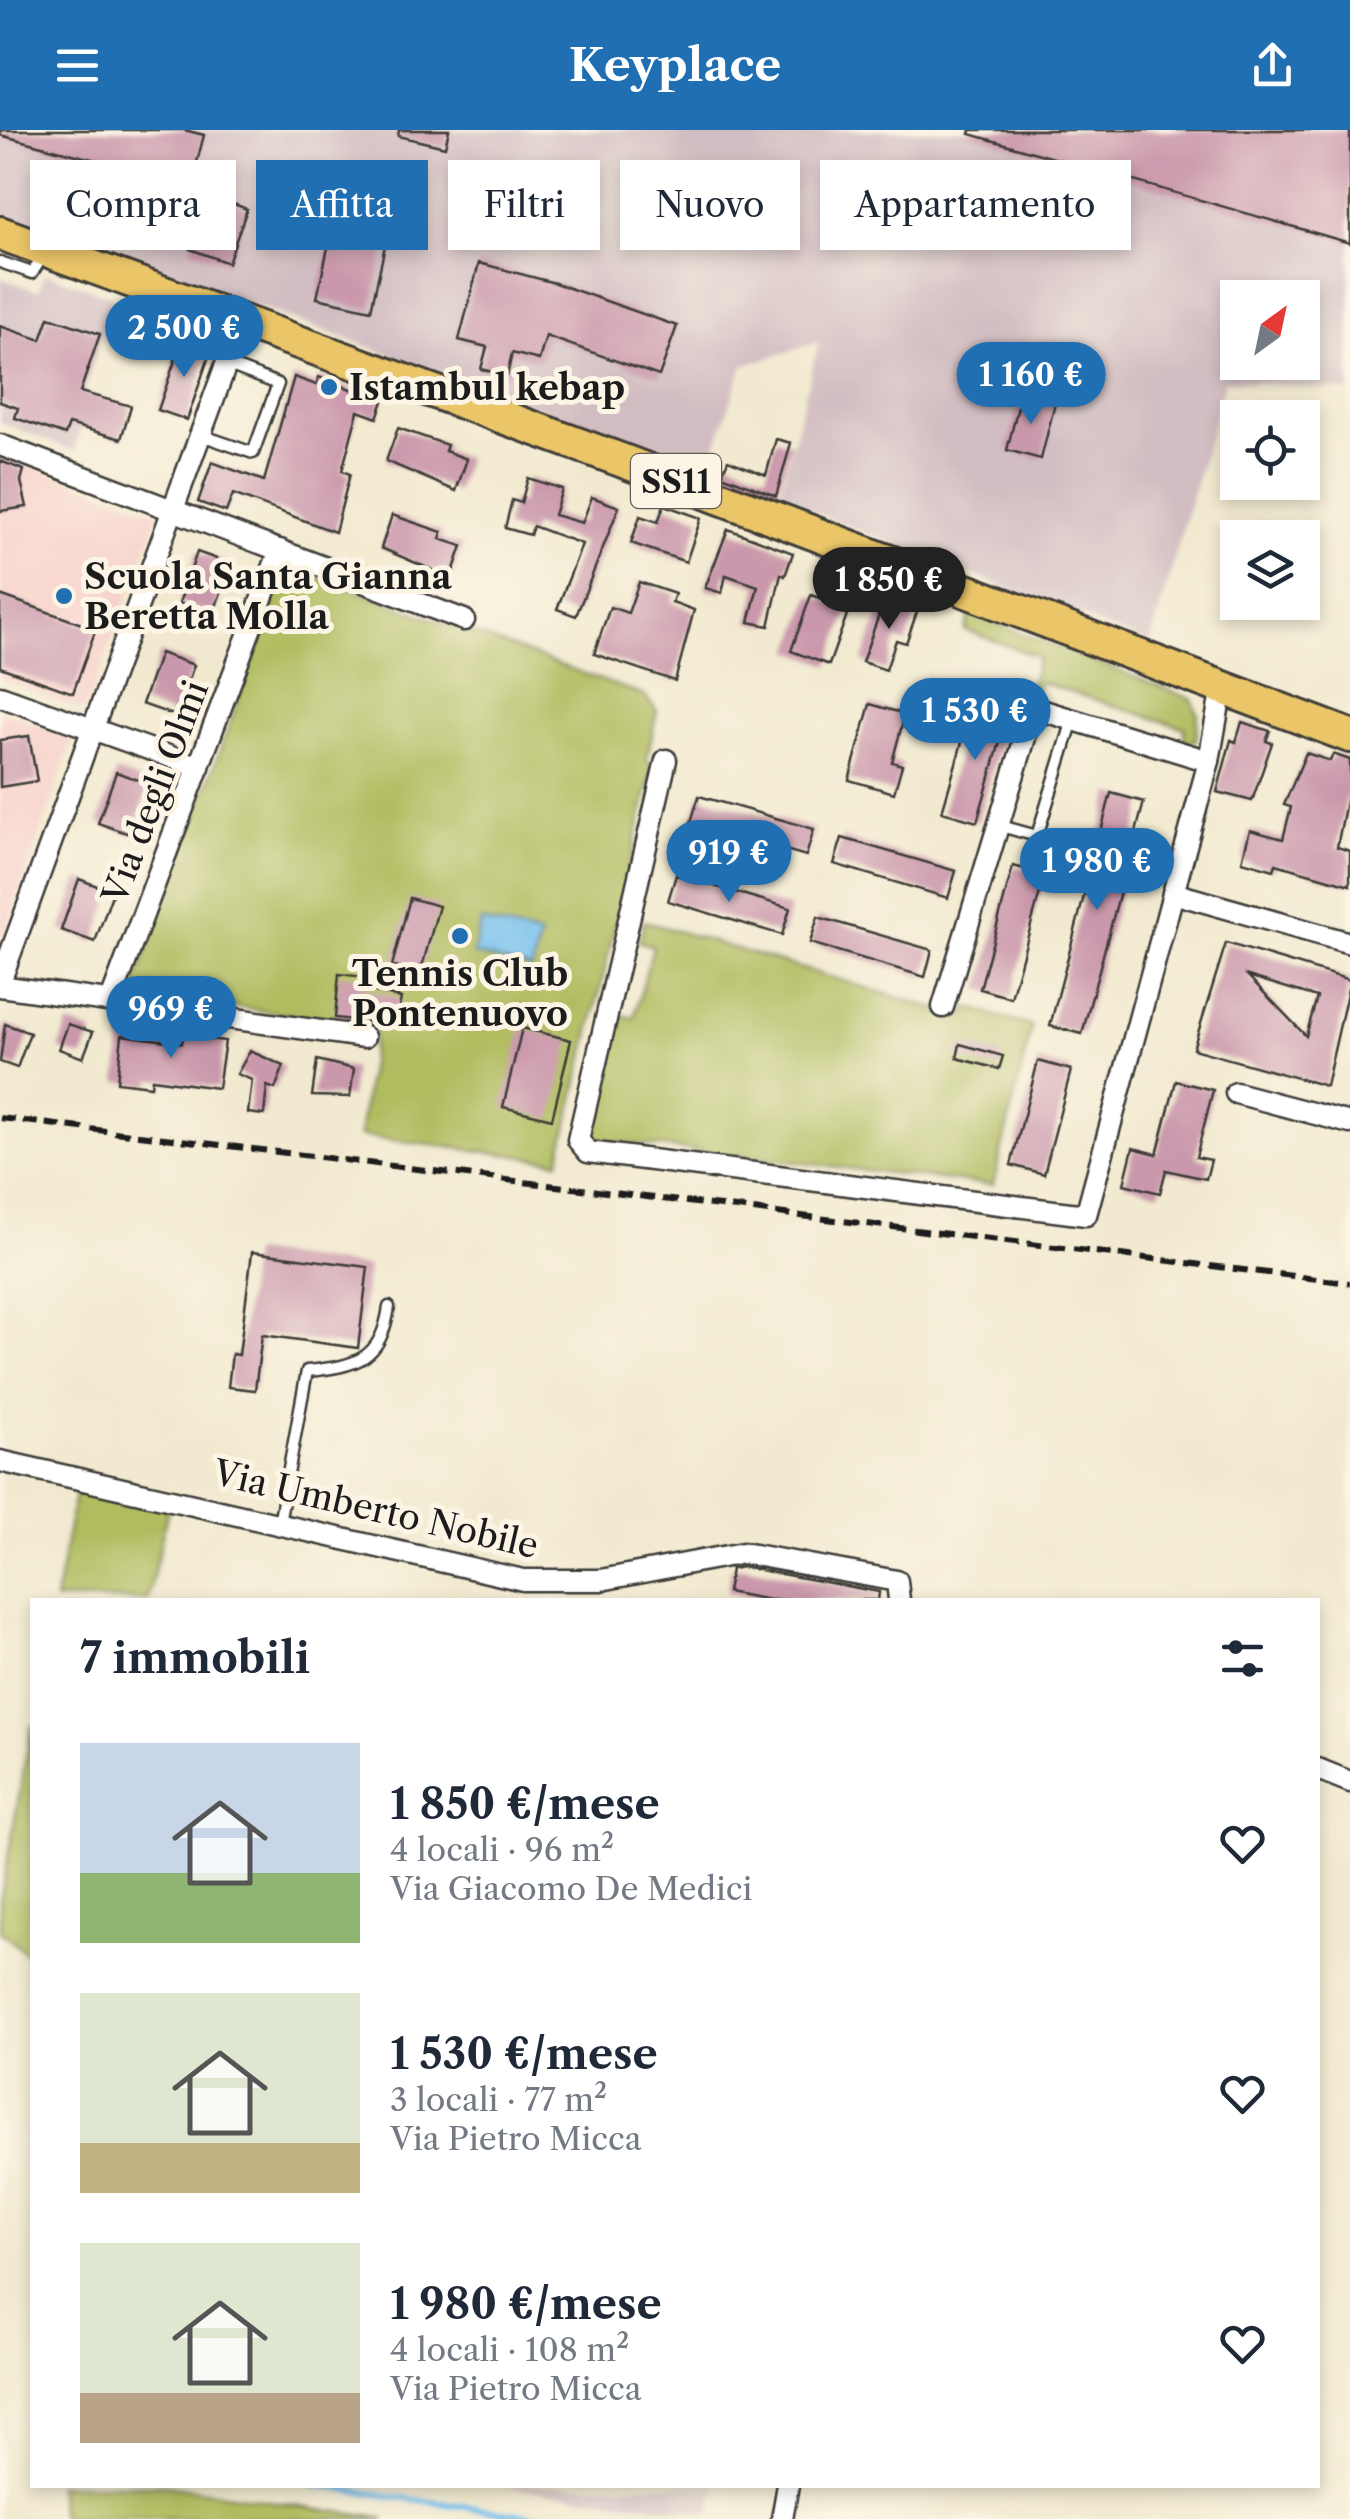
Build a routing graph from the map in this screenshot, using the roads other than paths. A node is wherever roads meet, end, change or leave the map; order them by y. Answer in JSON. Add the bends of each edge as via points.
{"nodes":[{"id":1,"x":0,"y":233,"type":"edge"},
{"id":2,"x":30,"y":242,"type":"edge"},
{"id":3,"x":47,"y":250,"type":"edge"},
{"id":4,"x":53,"y":250,"type":"edge"},
{"id":5,"x":0,"y":262,"type":"edge"},
{"id":6,"x":242,"y":321,"type":"junction"},
{"id":7,"x":226,"y":364,"type":"junction"},
{"id":8,"x":200,"y":435,"type":"junction"},
{"id":9,"x":0,"y":446,"type":"edge"},
{"id":10,"x":174,"y":510,"type":"junction"},
{"id":11,"x":280,"y":550,"type":"junction"},
{"id":12,"x":464,"y":620,"type":"dead end"},
{"id":13,"x":1222,"y":687,"type":"junction"},
{"id":14,"x":0,"y":696,"type":"edge"},
{"id":15,"x":1074,"y":720,"type":"junction"},
{"id":16,"x":91,"y":730,"type":"junction"},
{"id":17,"x":1350,"y":736,"type":"edge"},
{"id":18,"x":666,"y":760,"type":"dead end"},
{"id":19,"x":1210,"y":761,"type":"junction"},
{"id":20,"x":199,"y":767,"type":"junction"},
{"id":21,"x":996,"y":824,"type":"junction"},
{"id":22,"x":1173,"y":893,"type":"junction"},
{"id":23,"x":1350,"y":943,"type":"edge"},
{"id":24,"x":0,"y":984,"type":"edge"},
{"id":25,"x":111,"y":1000,"type":"junction"},
{"id":26,"x":943,"y":1007,"type":"dead end"},
{"id":27,"x":364,"y":1037,"type":"dead end"},
{"id":28,"x":1236,"y":1094,"type":"dead end"},
{"id":29,"x":1350,"y":1123,"type":"edge"},
{"id":30,"x":390,"y":1306,"type":"dead end"},
{"id":31,"x":0,"y":1461,"type":"edge"},
{"id":32,"x":279,"y":1523,"type":"junction"},
{"id":33,"x":899,"y":1598,"type":"edge"},
{"id":34,"x":1320,"y":1770,"type":"edge"},
{"id":35,"x":1350,"y":1782,"type":"edge"},
{"id":36,"x":787,"y":2488,"type":"edge"},
{"id":37,"x":782,"y":2519,"type":"edge"}],
"edges":[{"from":1,"to":2,"type":"main road","number":"SS11"},
{"from":3,"to":5,"type":"lane","via":[[32,273]]},
{"from":4,"to":6,"type":"main road","number":"SS11"},
{"from":6,"to":7,"type":"street"},
{"from":6,"to":13,"type":"main road","number":"SS11"},
{"from":7,"to":8,"type":"street"},
{"from":7,"to":8,"type":"lane","via":[[278,384],[254,453]]},
{"from":8,"to":10,"type":"street"},
{"from":9,"to":10,"type":"street"},
{"from":10,"to":11,"type":"street"},
{"from":10,"to":16,"type":"street"},
{"from":11,"to":12,"type":"street"},
{"from":11,"to":20,"type":"street","name":"Via degli Olmi"},
{"from":13,"to":17,"type":"main road","number":"SS11"},
{"from":13,"to":19,"type":"street"},
{"from":14,"to":16,"type":"street"},
{"from":15,"to":19,"type":"street"},
{"from":15,"to":21,"type":"street","via":[[1034,708]]},
{"from":15,"to":21,"type":"lane","via":[[1037,836]]},
{"from":16,"to":20,"type":"street"},
{"from":16,"to":24,"type":"street"},
{"from":18,"to":22,"type":"street","via":[[578,1140],[588,1152],[1086,1215]]},
{"from":19,"to":22,"type":"street"},
{"from":20,"to":25,"type":"street","name":"Via degli Olmi"},
{"from":21,"to":26,"type":"street"},
{"from":22,"to":23,"type":"street"},
{"from":24,"to":25,"type":"street"},
{"from":25,"to":27,"type":"street"},
{"from":28,"to":29,"type":"street"},
{"from":30,"to":32,"type":"lane","via":[[371,1355],[306,1371]]},
{"from":31,"to":32,"type":"street","name":"Via Umberto Nobile"},
{"from":32,"to":33,"type":"street","name":"Via Umberto Nobile","via":[[524,1580],[601,1580],[743,1553],[896,1581]]},
{"from":34,"to":35,"type":"street"},
{"from":36,"to":37,"type":"street"}]}
